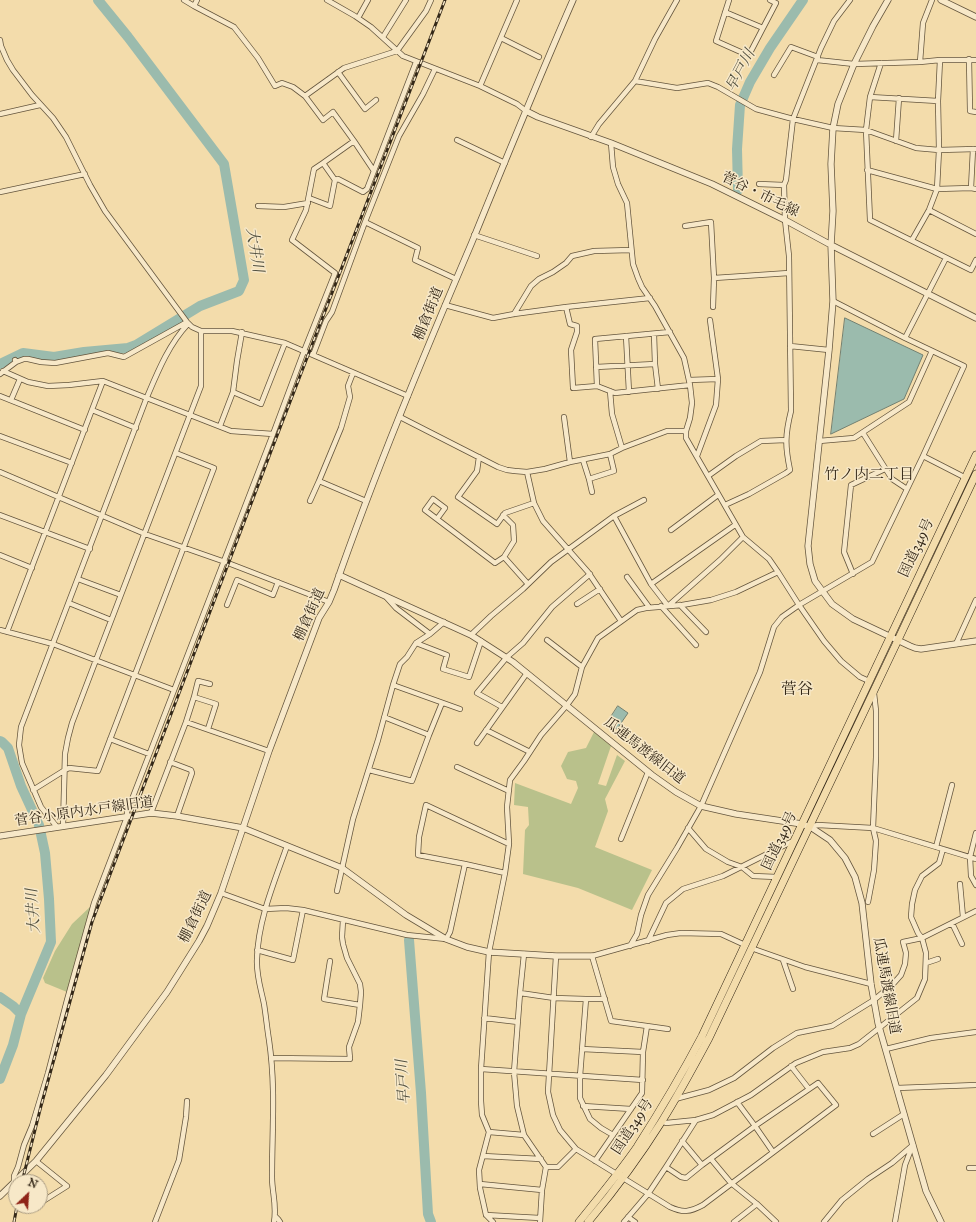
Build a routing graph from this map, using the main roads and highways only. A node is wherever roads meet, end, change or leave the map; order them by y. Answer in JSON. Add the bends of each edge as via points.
{"nodes":[{"id":1,"x":976,"y":455,"type":"edge"},
{"id":2,"x":975,"y":479,"type":"edge"},
{"id":3,"x":806,"y":826,"type":"junction"},
{"id":4,"x":748,"y":947,"type":"junction"},
{"id":5,"x":620,"y":1176,"type":"junction"},
{"id":6,"x":579,"y":1222,"type":"edge"},
{"id":7,"x":588,"y":1222,"type":"edge"}],
"edges":[{"from":1,"to":3,"type":"highway","name":"国道349号","via":[[869,681]]},
{"from":2,"to":3,"type":"highway","name":"国道349号","via":[[874,692]]},
{"from":3,"to":4,"type":"highway","name":"国道349号"},
{"from":3,"to":4,"type":"highway","name":"国道349号","via":[[795,840],[777,877]]},
{"from":4,"to":5,"type":"highway","name":"国道349号","via":[[682,1073]]},
{"from":4,"to":5,"type":"highway","name":"国道349号","via":[[709,1038],[675,1099],[662,1121]]},
{"from":5,"to":6,"type":"highway","name":"国道349号"},
{"from":5,"to":7,"type":"highway","name":"国道349号"}]}
